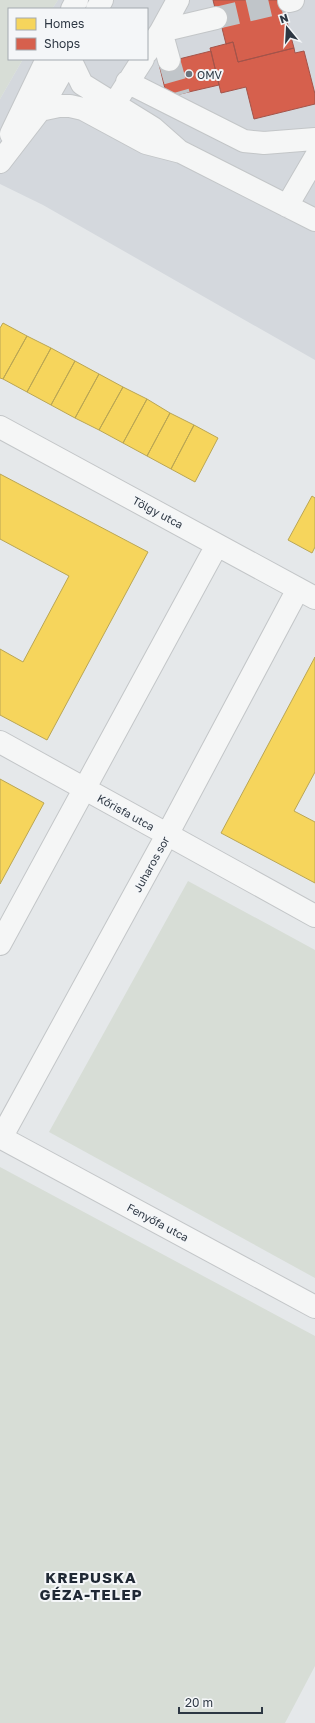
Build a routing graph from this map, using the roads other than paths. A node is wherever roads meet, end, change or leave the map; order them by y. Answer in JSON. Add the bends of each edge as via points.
{"nodes":[{"id":1,"x":178,"y":0,"type":"edge"},
{"id":2,"x":216,"y":18,"type":"tunnel mouth"},
{"id":3,"x":161,"y":31,"type":"junction"},
{"id":4,"x":148,"y":50,"type":"edge"},
{"id":5,"x":46,"y":60,"type":"edge"},
{"id":6,"x":68,"y":60,"type":"edge"},
{"id":7,"x":70,"y":60,"type":"edge"},
{"id":8,"x":142,"y":60,"type":"edge"},
{"id":9,"x":170,"y":60,"type":"tunnel mouth"},
{"id":10,"x":127,"y":82,"type":"junction"},
{"id":11,"x":115,"y":104,"type":"junction"},
{"id":12,"x":40,"y":110,"type":"junction"},
{"id":13,"x":315,"y":139,"type":"edge"},
{"id":14,"x":181,"y":152,"type":"junction"},
{"id":15,"x":315,"y":158,"type":"edge"},
{"id":16,"x":0,"y":160,"type":"edge"},
{"id":17,"x":287,"y":206,"type":"junction"},
{"id":18,"x":315,"y":220,"type":"edge"},
{"id":19,"x":0,"y":427,"type":"edge"},
{"id":20,"x":217,"y":545,"type":"junction"},
{"id":21,"x":307,"y":593,"type":"edge"},
{"id":22,"x":0,"y":742,"type":"edge"},
{"id":23,"x":84,"y":789,"type":"junction"},
{"id":24,"x":167,"y":835,"type":"junction"},
{"id":25,"x":315,"y":916,"type":"edge"},
{"id":26,"x":0,"y":944,"type":"edge"},
{"id":27,"x":0,"y":1137,"type":"edge"},
{"id":28,"x":315,"y":1307,"type":"edge"}],
"edges":[{"from":1,"to":3,"type":"street"},
{"from":2,"to":3,"type":"street"},
{"from":3,"to":4,"type":"street"},
{"from":3,"to":9,"type":"street"},
{"from":5,"to":16,"type":"street","via":[[28,95]]},
{"from":6,"to":12,"type":"street"},
{"from":7,"to":11,"type":"street","via":[[82,84]]},
{"from":8,"to":10,"type":"street"},
{"from":10,"to":11,"type":"street"},
{"from":10,"to":13,"type":"street","via":[[181,103],[244,141],[264,143]]},
{"from":11,"to":14,"type":"street","via":[[153,128]]},
{"from":12,"to":14,"type":"street","via":[[59,106],[83,109],[146,143]]},
{"from":12,"to":16,"type":"street"},
{"from":14,"to":17,"type":"street"},
{"from":15,"to":17,"type":"street"},
{"from":17,"to":18,"type":"street"},
{"from":19,"to":20,"type":"street","name":"Tölgy utca"},
{"from":20,"to":21,"type":"street","name":"Tölgy utca"},
{"from":20,"to":23,"type":"street"},
{"from":21,"to":24,"type":"street","name":"Juharos sor"},
{"from":22,"to":23,"type":"street","name":"Kőrisfa utca"},
{"from":23,"to":24,"type":"street","name":"Kőrisfa utca"},
{"from":23,"to":26,"type":"street"},
{"from":24,"to":25,"type":"street","name":"Kőrisfa utca"},
{"from":24,"to":27,"type":"street","name":"Juharos sor"},
{"from":27,"to":28,"type":"street","name":"Fenyőfa utca"}]}
